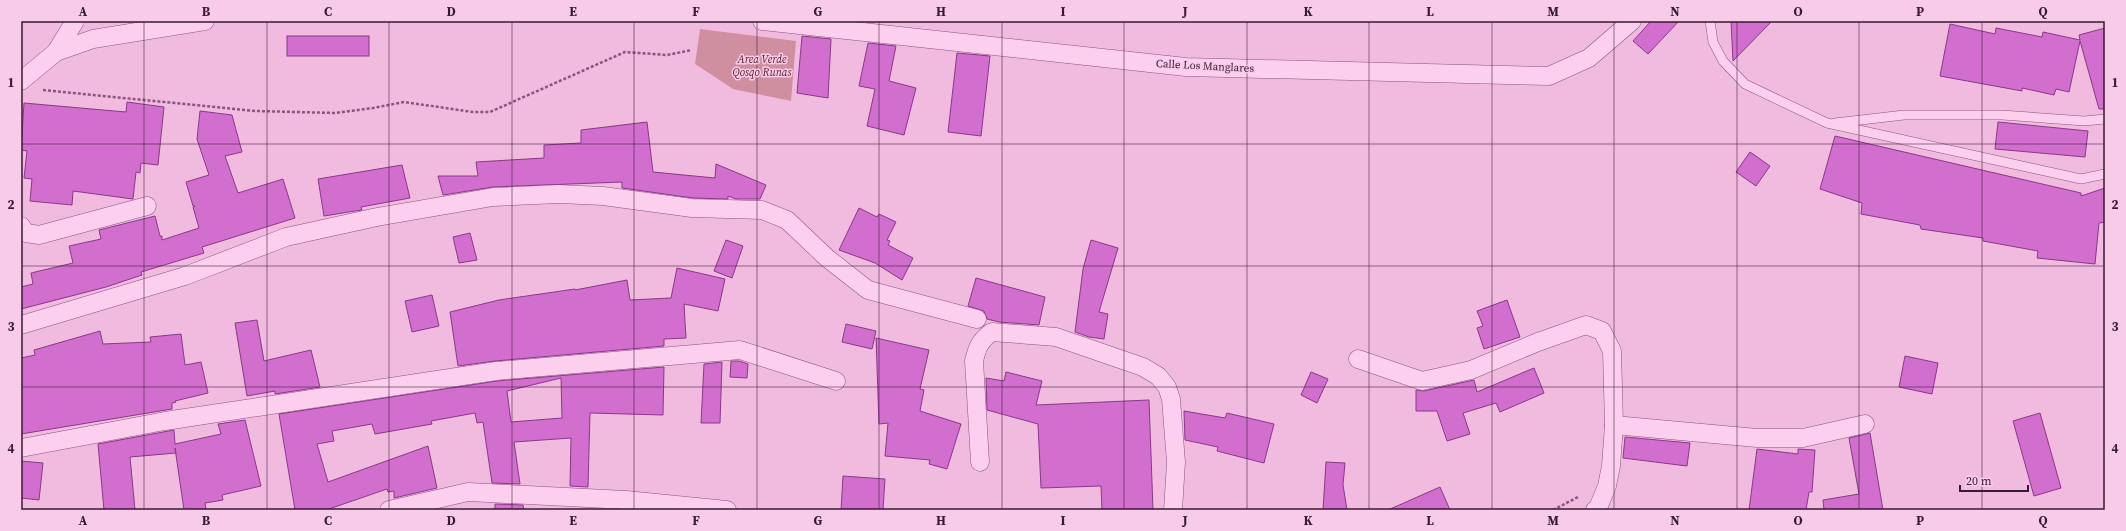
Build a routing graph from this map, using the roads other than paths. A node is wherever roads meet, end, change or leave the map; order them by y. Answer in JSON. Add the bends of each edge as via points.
{"nodes":[{"id":1,"x":75,"y":21,"type":"edge"},
{"id":2,"x":205,"y":21,"type":"edge"},
{"id":3,"x":762,"y":21,"type":"edge"},
{"id":4,"x":1632,"y":21,"type":"edge"},
{"id":5,"x":1710,"y":21,"type":"edge"},
{"id":6,"x":56,"y":52,"type":"junction"},
{"id":7,"x":29,"y":85,"type":"edge"},
{"id":8,"x":2105,"y":119,"type":"edge"},
{"id":9,"x":1827,"y":123,"type":"junction"},
{"id":10,"x":2105,"y":174,"type":"edge"},
{"id":11,"x":147,"y":206,"type":"dead end"},
{"id":12,"x":21,"y":226,"type":"edge"},
{"id":13,"x":976,"y":319,"type":"dead end"},
{"id":14,"x":21,"y":325,"type":"edge"},
{"id":15,"x":1358,"y":358,"type":"dead end"},
{"id":16,"x":836,"y":381,"type":"dead end"},
{"id":17,"x":1865,"y":424,"type":"dead end"},
{"id":18,"x":1614,"y":425,"type":"junction"},
{"id":19,"x":21,"y":448,"type":"edge"},
{"id":20,"x":980,"y":462,"type":"dead end"},
{"id":21,"x":389,"y":510,"type":"edge"},
{"id":22,"x":727,"y":510,"type":"edge"},
{"id":23,"x":1173,"y":510,"type":"edge"},
{"id":24,"x":1595,"y":510,"type":"edge"}],
"edges":[{"from":1,"to":6,"type":"street"},
{"from":2,"to":6,"type":"street","via":[[93,39]]},
{"from":3,"to":4,"type":"street","name":"Calle Los Manglares","via":[[1186,67],[1549,76],[1589,58]]},
{"from":5,"to":9,"type":"lane","via":[[1713,42],[1723,61],[1745,84]]},
{"from":6,"to":7,"type":"street"},
{"from":8,"to":9,"type":"lane","via":[[2084,121],[2002,115],[1904,115]]},
{"from":9,"to":10,"type":"lane","via":[[2081,179]]},
{"from":11,"to":12,"type":"street","via":[[39,235],[26,233]]},
{"from":13,"to":14,"type":"street","via":[[868,290],[827,258],[787,220],[762,210],[692,208],[602,196],[559,194],[493,197],[377,217],[286,237],[185,276]]},
{"from":15,"to":18,"type":"street","via":[[1422,381],[1471,370],[1586,325],[1602,331],[1612,351]]},
{"from":16,"to":19,"type":"street","via":[[740,350],[496,371],[166,422]]},
{"from":17,"to":18,"type":"street","via":[[1803,438],[1757,438]]},
{"from":18,"to":24,"type":"street","via":[[1608,486]]},
{"from":20,"to":23,"type":"street","via":[[974,361],[982,339],[992,332],[1056,337],[1143,367],[1158,376],[1167,387],[1171,399],[1176,462]]},
{"from":21,"to":22,"type":"street","via":[[468,492],[626,500]]}]}
